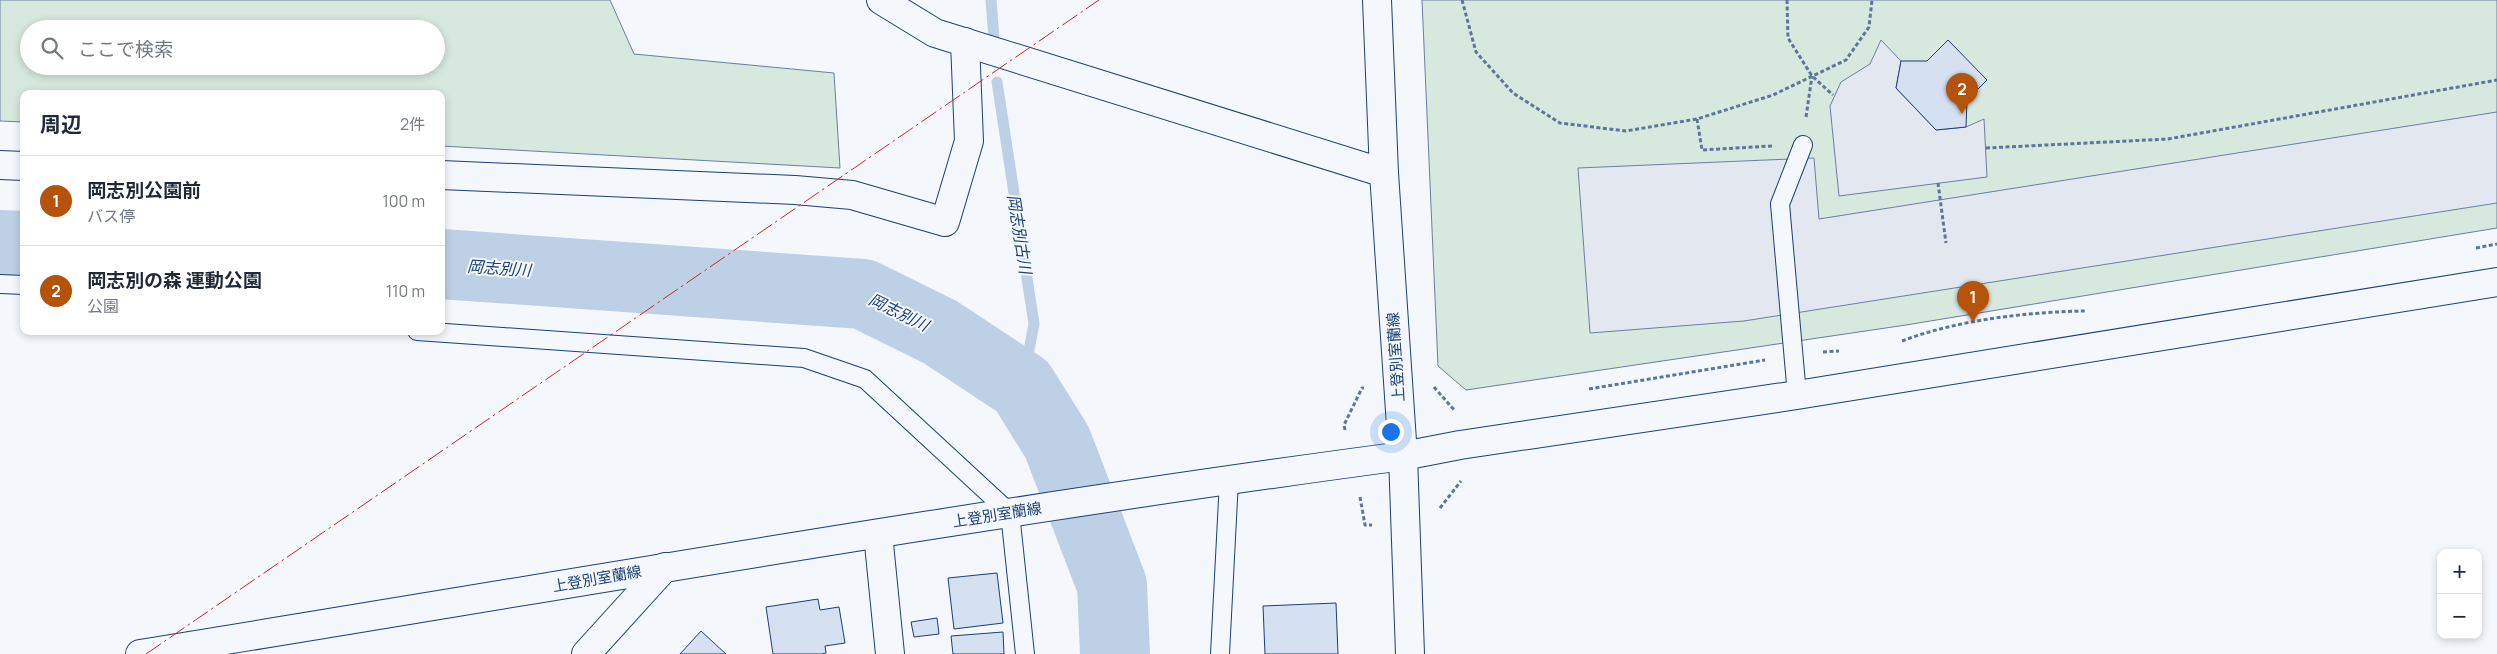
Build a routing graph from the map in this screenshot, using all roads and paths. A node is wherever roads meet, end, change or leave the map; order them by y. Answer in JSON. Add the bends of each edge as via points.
{"nodes":[{"id":1,"x":881,"y":0,"type":"edge"},
{"id":2,"x":1377,"y":0,"type":"edge"},
{"id":3,"x":1462,"y":0,"type":"edge"},
{"id":4,"x":1786,"y":0,"type":"edge"},
{"id":5,"x":1872,"y":0,"type":"edge"},
{"id":6,"x":965,"y":42,"type":"junction"},
{"id":7,"x":1812,"y":76,"type":"junction"},
{"id":8,"x":2497,"y":80,"type":"edge"},
{"id":9,"x":1833,"y":95,"type":"dead end"},
{"id":10,"x":1696,"y":119,"type":"junction"},
{"id":11,"x":1803,"y":145,"type":"junction"},
{"id":12,"x":1986,"y":148,"type":"dead end"},
{"id":13,"x":0,"y":165,"type":"edge"},
{"id":14,"x":20,"y":166,"type":"edge"},
{"id":15,"x":1384,"y":173,"type":"junction"},
{"id":16,"x":445,"y":175,"type":"edge"},
{"id":17,"x":1938,"y":183,"type":"dead end"},
{"id":18,"x":1946,"y":243,"type":"dead end"},
{"id":19,"x":2497,"y":244,"type":"edge"},
{"id":20,"x":2468,"y":249,"type":"dead end"},
{"id":21,"x":2497,"y":282,"type":"edge"},
{"id":22,"x":0,"y":284,"type":"edge"},
{"id":23,"x":20,"y":285,"type":"edge"},
{"id":24,"x":2091,"y":311,"type":"dead end"},
{"id":25,"x":445,"y":333,"type":"edge"},
{"id":26,"x":1897,"y":343,"type":"dead end"},
{"id":27,"x":1841,"y":351,"type":"dead end"},
{"id":28,"x":1793,"y":355,"type":"junction"},
{"id":29,"x":1581,"y":390,"type":"dead end"},
{"id":30,"x":1797,"y":395,"type":"junction"},
{"id":31,"x":1464,"y":409,"type":"dead end"},
{"id":32,"x":1455,"y":410,"type":"dead end"},
{"id":33,"x":1404,"y":456,"type":"junction"},
{"id":34,"x":1229,"y":480,"type":"junction"},
{"id":35,"x":1020,"y":512,"type":"junction"},
{"id":36,"x":878,"y":534,"type":"junction"},
{"id":37,"x":665,"y":567,"type":"junction"},
{"id":38,"x":140,"y":654,"type":"edge"},
{"id":39,"x":586,"y":654,"type":"edge"},
{"id":40,"x":890,"y":654,"type":"edge"},
{"id":41,"x":1025,"y":654,"type":"edge"},
{"id":42,"x":1220,"y":654,"type":"edge"},
{"id":43,"x":1410,"y":654,"type":"edge"}],
"edges":[{"from":1,"to":6,"type":"street","via":[[935,33]]},
{"from":2,"to":15,"type":"street","name":"上登別室蘭線"},
{"from":3,"to":10,"type":"path","via":[[1476,52],[1513,93],[1560,123],[1626,132]]},
{"from":4,"to":7,"type":"path","via":[[1788,38]]},
{"from":5,"to":7,"type":"path","via":[[1869,27],[1846,60]]},
{"from":6,"to":15,"type":"street"},
{"from":6,"to":16,"type":"street","via":[[969,141],[946,222],[852,195]]},
{"from":7,"to":9,"type":"path"},
{"from":7,"to":10,"type":"path","via":[[1773,95]]},
{"from":7,"to":11,"type":"path"},
{"from":8,"to":12,"type":"path","via":[[2168,139]]},
{"from":10,"to":11,"type":"path","via":[[1702,150]]},
{"from":11,"to":28,"type":"lane","via":[[1780,204]]},
{"from":13,"to":14,"type":"street"},
{"from":15,"to":33,"type":"street","name":"上登別室蘭線"},
{"from":17,"to":18,"type":"path"},
{"from":19,"to":20,"type":"path"},
{"from":21,"to":30,"type":"street"},
{"from":22,"to":23,"type":"lane"},
{"from":24,"to":26,"type":"path","via":[[2045,312],[1932,330]]},
{"from":25,"to":35,"type":"lane","via":[[804,358],[865,379]]},
{"from":27,"to":28,"type":"path"},
{"from":28,"to":29,"type":"path"},
{"from":28,"to":30,"type":"lane"},
{"from":30,"to":33,"type":"street"},
{"from":31,"to":32,"type":"path"},
{"from":33,"to":34,"type":"street","name":"上登別室蘭線"},
{"from":33,"to":43,"type":"street"},
{"from":34,"to":35,"type":"street","name":"上登別室蘭線"},
{"from":34,"to":42,"type":"lane"},
{"from":35,"to":36,"type":"street","name":"上登別室蘭線"},
{"from":35,"to":41,"type":"lane"},
{"from":36,"to":37,"type":"street","name":"上登別室蘭線"},
{"from":36,"to":40,"type":"street"},
{"from":37,"to":38,"type":"street","name":"上登別室蘭線"},
{"from":37,"to":39,"type":"street"}]}
